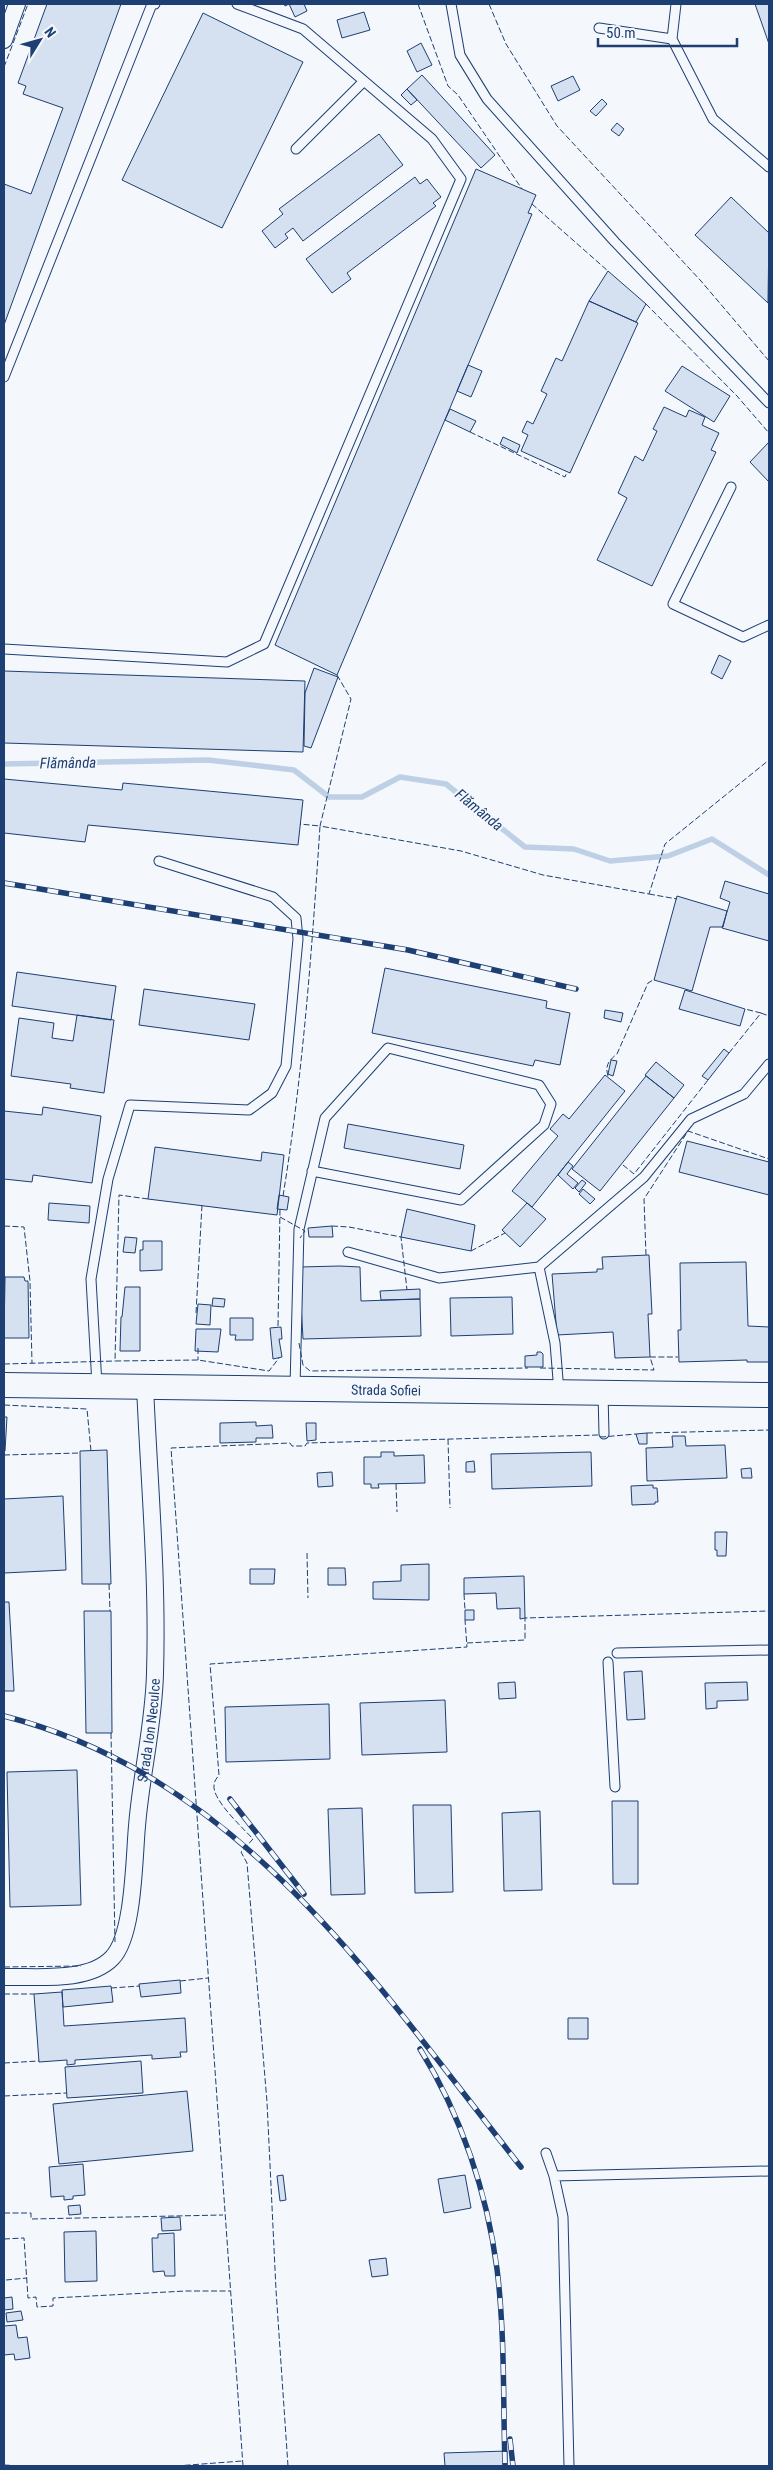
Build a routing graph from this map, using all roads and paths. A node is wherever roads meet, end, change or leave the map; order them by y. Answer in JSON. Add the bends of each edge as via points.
{"nodes":[{"id":1,"x":17,"y":4,"type":"edge"},
{"id":2,"x":154,"y":4,"type":"edge"},
{"id":3,"x":237,"y":4,"type":"edge"},
{"id":4,"x":451,"y":4,"type":"edge"},
{"id":5,"x":676,"y":4,"type":"edge"},
{"id":6,"x":599,"y":28,"type":"dead end"},
{"id":7,"x":672,"y":39,"type":"junction"},
{"id":8,"x":4,"y":40,"type":"edge"},
{"id":9,"x":364,"y":81,"type":"junction"},
{"id":10,"x":296,"y":149,"type":"dead end"},
{"id":11,"x":769,"y":167,"type":"edge"},
{"id":12,"x":4,"y":377,"type":"edge"},
{"id":13,"x":769,"y":403,"type":"edge"},
{"id":14,"x":731,"y":487,"type":"dead end"},
{"id":15,"x":769,"y":625,"type":"edge"},
{"id":16,"x":4,"y":649,"type":"edge"},
{"id":17,"x":159,"y":861,"type":"dead end"},
{"id":18,"x":769,"y":1064,"type":"edge"},
{"id":19,"x":312,"y":1171,"type":"junction"},
{"id":20,"x":348,"y":1252,"type":"dead end"},
{"id":21,"x":539,"y":1267,"type":"junction"},
{"id":22,"x":97,"y":1384,"type":"junction"},
{"id":23,"x":4,"y":1385,"type":"edge"},
{"id":24,"x":145,"y":1386,"type":"junction"},
{"id":25,"x":295,"y":1388,"type":"junction"},
{"id":26,"x":559,"y":1392,"type":"junction"},
{"id":27,"x":603,"y":1393,"type":"junction"},
{"id":28,"x":769,"y":1394,"type":"edge"},
{"id":29,"x":604,"y":1434,"type":"dead end"},
{"id":30,"x":769,"y":1650,"type":"edge"},
{"id":31,"x":618,"y":1653,"type":"dead end"},
{"id":32,"x":608,"y":1662,"type":"dead end"},
{"id":33,"x":615,"y":1787,"type":"dead end"},
{"id":34,"x":4,"y":1977,"type":"edge"},
{"id":35,"x":546,"y":2153,"type":"dead end"},
{"id":36,"x":769,"y":2171,"type":"edge"},
{"id":37,"x":554,"y":2176,"type":"junction"},
{"id":38,"x":569,"y":2466,"type":"edge"}],
"edges":[{"from":1,"to":8,"type":"street"},
{"from":2,"to":12,"type":"lane"},
{"from":3,"to":9,"type":"lane","via":[[303,29]]},
{"from":4,"to":13,"type":"lane","via":[[460,55],[487,99],[615,242]]},
{"from":5,"to":7,"type":"lane"},
{"from":6,"to":7,"type":"lane"},
{"from":7,"to":11,"type":"lane","via":[[713,119]]},
{"from":9,"to":10,"type":"lane"},
{"from":9,"to":16,"type":"lane","via":[[432,139],[461,179],[264,644],[227,662]]},
{"from":14,"to":15,"type":"lane","via":[[673,604],[743,637]]},
{"from":17,"to":22,"type":"lane","via":[[273,897],[296,918],[298,939],[286,1066],[272,1093],[249,1110],[130,1105],[108,1180],[91,1279]]},
{"from":18,"to":21,"type":"lane","via":[[744,1094],[691,1119],[644,1177]]},
{"from":19,"to":19,"type":"lane","via":[[462,1200],[544,1125],[551,1104],[539,1085],[388,1048],[325,1118]]},
{"from":19,"to":25,"type":"lane","via":[[299,1229]]},
{"from":20,"to":21,"type":"lane","via":[[439,1278]]},
{"from":21,"to":26,"type":"lane","via":[[555,1343]]},
{"from":22,"to":23,"type":"street","name":"Strada Sofiei"},
{"from":22,"to":24,"type":"street","name":"Strada Sofiei"},
{"from":24,"to":25,"type":"street","name":"Strada Sofiei"},
{"from":24,"to":34,"type":"street","name":"Strada Ion Neculce","via":[[155,1674],[126,1931],[114,1957],[88,1973]]},
{"from":25,"to":26,"type":"street","name":"Strada Sofiei"},
{"from":26,"to":27,"type":"street","name":"Strada Sofiei"},
{"from":27,"to":28,"type":"street","name":"Strada Sofiei"},
{"from":27,"to":29,"type":"lane"},
{"from":30,"to":31,"type":"lane"},
{"from":32,"to":33,"type":"lane"},
{"from":35,"to":37,"type":"lane"},
{"from":36,"to":37,"type":"lane"},
{"from":37,"to":38,"type":"lane","via":[[563,2217]]}]}
